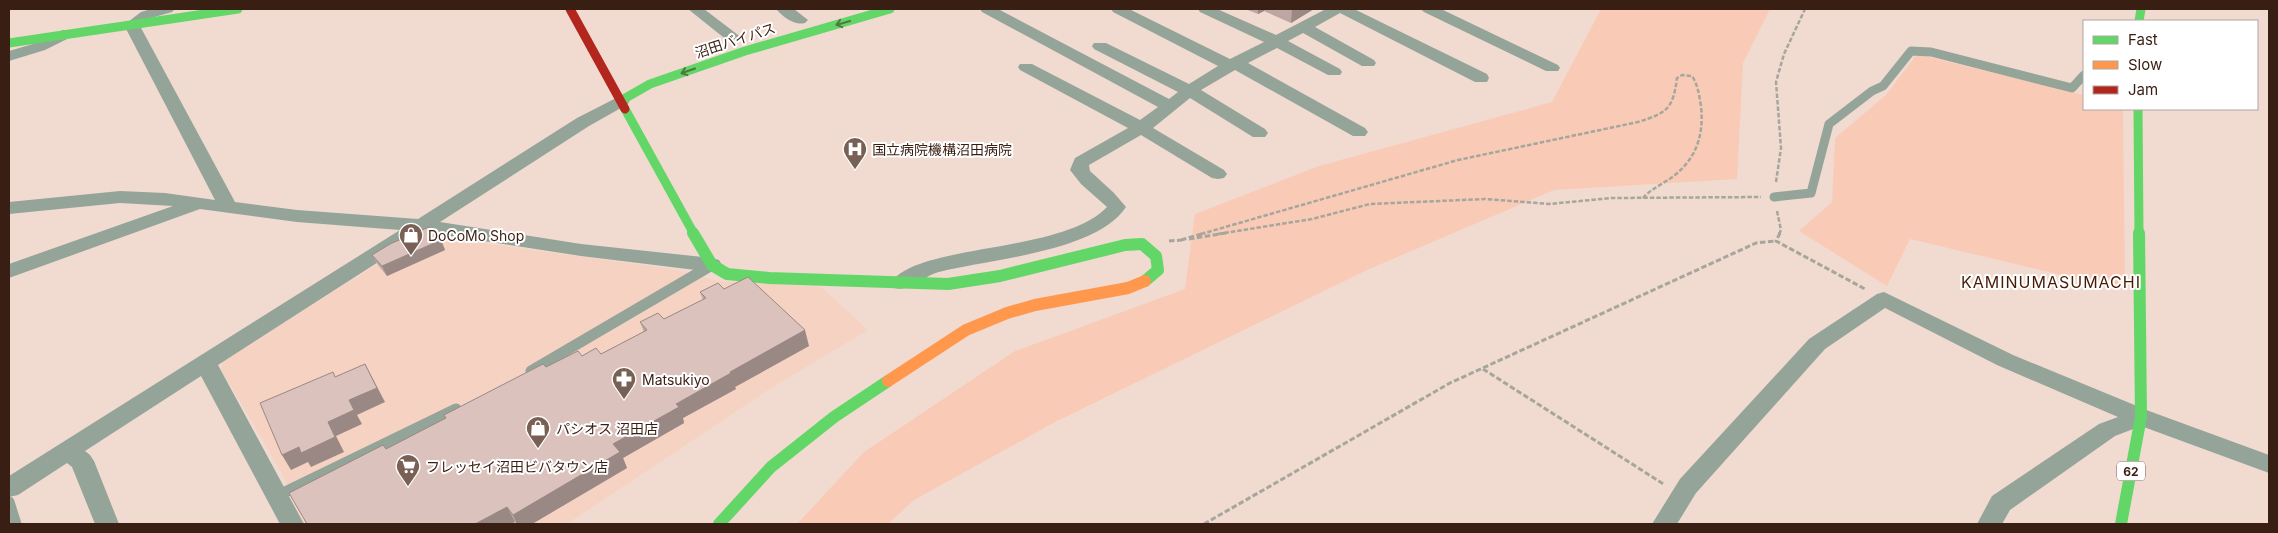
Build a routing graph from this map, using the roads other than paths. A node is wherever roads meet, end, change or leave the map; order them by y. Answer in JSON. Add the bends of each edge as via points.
{"nodes":[{"id":1,"x":167,"y":9,"type":"edge"},
{"id":2,"x":238,"y":9,"type":"edge"},
{"id":3,"x":570,"y":9,"type":"edge"},
{"id":4,"x":695,"y":9,"type":"edge"},
{"id":5,"x":784,"y":9,"type":"edge"},
{"id":6,"x":890,"y":9,"type":"edge"},
{"id":7,"x":987,"y":9,"type":"edge"},
{"id":8,"x":1118,"y":9,"type":"edge"},
{"id":9,"x":1206,"y":9,"type":"edge"},
{"id":10,"x":1336,"y":9,"type":"edge"},
{"id":11,"x":1343,"y":9,"type":"edge"},
{"id":12,"x":1429,"y":9,"type":"edge"},
{"id":13,"x":804,"y":19,"type":"joint"},
{"id":14,"x":132,"y":25,"type":"junction"},
{"id":15,"x":781,"y":26,"type":"dead end"},
{"id":16,"x":1303,"y":27,"type":"junction"},
{"id":17,"x":63,"y":34,"type":"junction"},
{"id":18,"x":739,"y":37,"type":"joint"},
{"id":19,"x":1276,"y":41,"type":"junction"},
{"id":20,"x":9,"y":43,"type":"edge"},
{"id":21,"x":716,"y":44,"type":"dead end"},
{"id":22,"x":1100,"y":46,"type":"dead end"},
{"id":23,"x":9,"y":56,"type":"edge"},
{"id":24,"x":1368,"y":63,"type":"dead end"},
{"id":25,"x":1233,"y":64,"type":"junction"},
{"id":26,"x":1026,"y":67,"type":"dead end"},
{"id":27,"x":1552,"y":68,"type":"dead end"},
{"id":28,"x":1334,"y":72,"type":"dead end"},
{"id":29,"x":2083,"y":76,"type":"edge"},
{"id":30,"x":1482,"y":78,"type":"dead end"},
{"id":31,"x":1190,"y":91,"type":"junction"},
{"id":32,"x":622,"y":100,"type":"junction"},
{"id":33,"x":1170,"y":106,"type":"junction"},
{"id":34,"x":2138,"y":110,"type":"edge"},
{"id":35,"x":1141,"y":128,"type":"junction"},
{"id":36,"x":1359,"y":132,"type":"dead end"},
{"id":37,"x":1259,"y":133,"type":"dead end"},
{"id":38,"x":1218,"y":174,"type":"dead end"},
{"id":39,"x":1774,"y":196,"type":"road end"},
{"id":40,"x":196,"y":204,"type":"junction"},
{"id":41,"x":9,"y":208,"type":"edge"},
{"id":42,"x":227,"y":208,"type":"junction"},
{"id":43,"x":421,"y":225,"type":"junction"},
{"id":44,"x":712,"y":265,"type":"junction"},
{"id":45,"x":9,"y":271,"type":"edge"},
{"id":46,"x":901,"y":283,"type":"junction"},
{"id":47,"x":206,"y":364,"type":"junction"},
{"id":48,"x":517,"y":380,"type":"edge"},
{"id":49,"x":464,"y":405,"type":"edge"},
{"id":50,"x":2141,"y":417,"type":"junction"},
{"id":51,"x":67,"y":452,"type":"junction"},
{"id":52,"x":2269,"y":464,"type":"edge"},
{"id":53,"x":9,"y":488,"type":"edge"},
{"id":54,"x":277,"y":496,"type":"junction"},
{"id":55,"x":9,"y":502,"type":"edge"},
{"id":56,"x":16,"y":524,"type":"edge"},
{"id":57,"x":107,"y":524,"type":"edge"},
{"id":58,"x":292,"y":524,"type":"edge"},
{"id":59,"x":718,"y":524,"type":"edge"},
{"id":60,"x":1664,"y":524,"type":"edge"},
{"id":61,"x":1989,"y":524,"type":"edge"},
{"id":62,"x":2121,"y":524,"type":"edge"}],
"edges":[{"from":1,"to":14,"type":"street","via":[[146,15]]},
{"from":2,"to":14,"type":"street"},
{"from":3,"to":32,"type":"street","via":[[614,78]]},
{"from":4,"to":18,"type":"street"},
{"from":5,"to":13,"type":"street"},
{"from":6,"to":32,"type":"street","name":"沼田バイパス","one_way":true,"via":[[728,57],[650,84]]},
{"from":7,"to":33,"type":"street"},
{"from":8,"to":25,"type":"street"},
{"from":9,"to":19,"type":"street"},
{"from":10,"to":16,"type":"street"},
{"from":11,"to":30,"type":"street"},
{"from":12,"to":27,"type":"street"},
{"from":13,"to":15,"type":"street","name":"沼田バイパス"},
{"from":14,"to":17,"type":"street"},
{"from":14,"to":42,"type":"street"},
{"from":16,"to":19,"type":"street"},
{"from":16,"to":24,"type":"street"},
{"from":17,"to":20,"type":"street"},
{"from":17,"to":23,"type":"street","via":[[38,47]]},
{"from":18,"to":21,"type":"street","name":"沼田バイパス"},
{"from":19,"to":25,"type":"street"},
{"from":19,"to":28,"type":"street"},
{"from":22,"to":31,"type":"street"},
{"from":25,"to":31,"type":"street"},
{"from":25,"to":36,"type":"street"},
{"from":26,"to":35,"type":"street"},
{"from":29,"to":39,"type":"lane","via":[[2072,88],[1931,52],[1911,51],[1883,86],[1829,124],[1811,193]]},
{"from":31,"to":33,"type":"street"},
{"from":31,"to":37,"type":"street"},
{"from":32,"to":43,"type":"street"},
{"from":32,"to":44,"type":"street","via":[[626,113]]},
{"from":33,"to":35,"type":"street"},
{"from":34,"to":50,"type":"street","number":"62"},
{"from":35,"to":38,"type":"street"},
{"from":35,"to":46,"type":"street","via":[[1081,162],[1079,170],[1084,178],[1117,207],[1114,215],[1105,221],[1061,238],[933,267]]},
{"from":40,"to":41,"type":"street","via":[[120,197]]},
{"from":40,"to":42,"type":"street"},
{"from":40,"to":45,"type":"street"},
{"from":42,"to":43,"type":"street"},
{"from":43,"to":44,"type":"street","via":[[581,250]]},
{"from":43,"to":47,"type":"street"},
{"from":44,"to":46,"type":"street","via":[[727,274]]},
{"from":44,"to":48,"type":"lane"},
{"from":46,"to":59,"type":"street","via":[[948,284],[1000,276],[1125,245],[1142,244],[1156,256],[1158,270],[1145,281],[1128,288],[1034,305],[966,330],[834,417],[771,467]]},
{"from":47,"to":51,"type":"street"},
{"from":47,"to":54,"type":"street"},
{"from":49,"to":54,"type":"lane"},
{"from":50,"to":52,"type":"street"},
{"from":50,"to":60,"type":"street","via":[[2005,360],[1884,299],[1818,344],[1682,496]]},
{"from":50,"to":61,"type":"street","via":[[2107,430],[2001,503]]},
{"from":50,"to":62,"type":"street","number":"62"},
{"from":51,"to":53,"type":"street"},
{"from":51,"to":57,"type":"street","via":[[82,460]]},
{"from":54,"to":58,"type":"street"},
{"from":55,"to":56,"type":"lane"}]}
